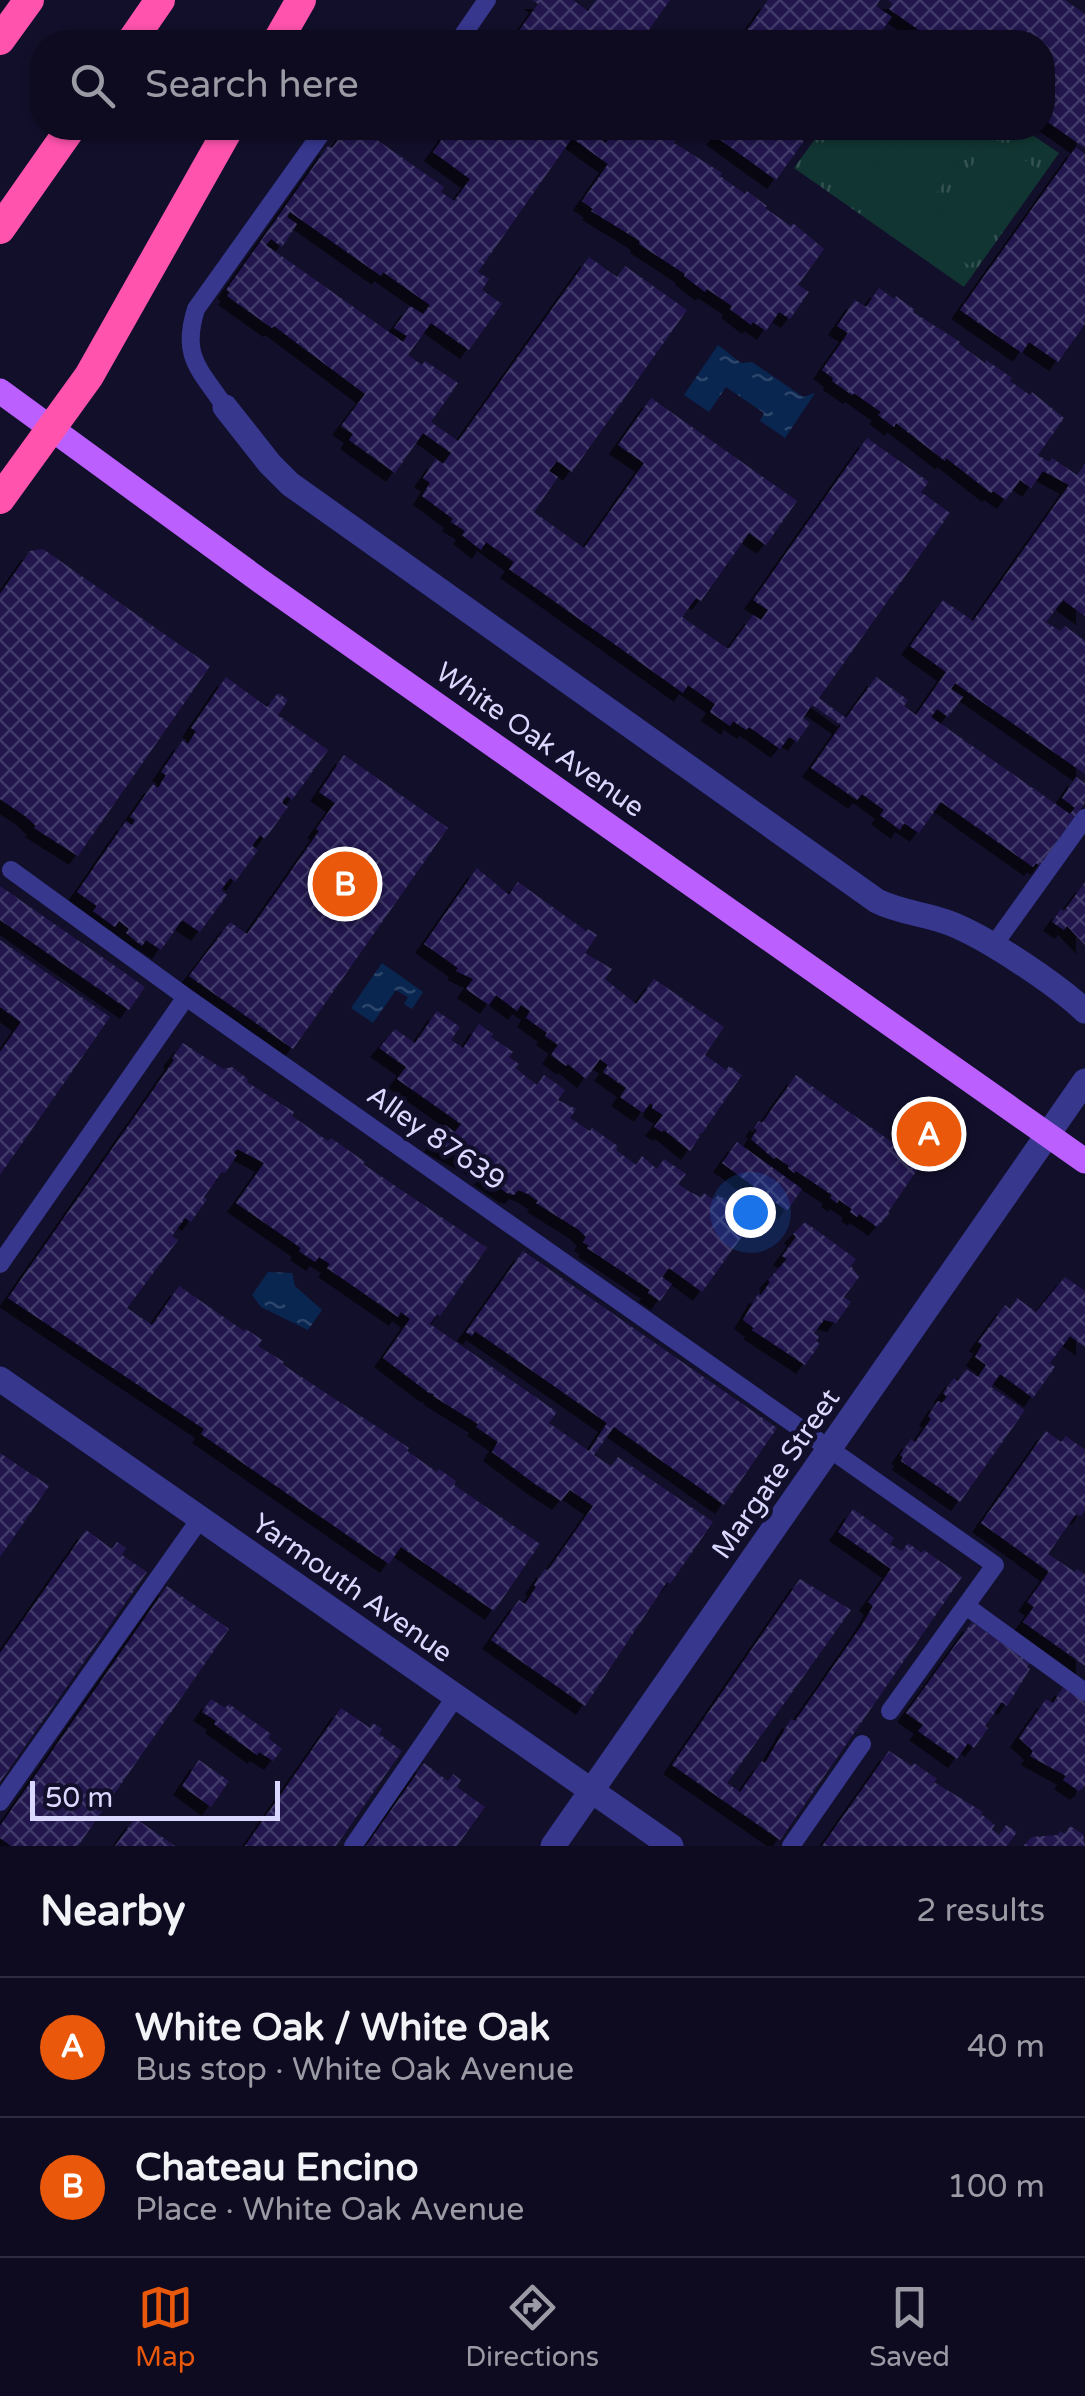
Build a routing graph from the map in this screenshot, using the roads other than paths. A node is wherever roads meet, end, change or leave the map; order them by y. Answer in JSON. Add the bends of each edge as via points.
{"nodes":[{"id":1,"x":29,"y":0,"type":"edge"},
{"id":2,"x":160,"y":0,"type":"edge"},
{"id":3,"x":301,"y":0,"type":"edge"},
{"id":4,"x":487,"y":0,"type":"edge"},
{"id":5,"x":139,"y":30,"type":"edge"},
{"id":6,"x":284,"y":30,"type":"edge"},
{"id":7,"x":466,"y":30,"type":"edge"},
{"id":8,"x":0,"y":40,"type":"edge"},
{"id":9,"x":63,"y":140,"type":"edge"},
{"id":10,"x":222,"y":140,"type":"edge"},
{"id":11,"x":316,"y":140,"type":"edge"},
{"id":12,"x":0,"y":229,"type":"edge"},
{"id":13,"x":0,"y":392,"type":"edge"},
{"id":14,"x":225,"y":407,"type":"joint"},
{"id":15,"x":53,"y":429,"type":"junction"},
{"id":16,"x":0,"y":499,"type":"edge"},
{"id":17,"x":1085,"y":818,"type":"edge"},
{"id":18,"x":11,"y":870,"type":"dead end"},
{"id":19,"x":993,"y":946,"type":"junction"},
{"id":20,"x":186,"y":997,"type":"junction"},
{"id":21,"x":1085,"y":1011,"type":"edge"},
{"id":22,"x":1085,"y":1081,"type":"edge"},
{"id":23,"x":1048,"y":1136,"type":"junction"},
{"id":24,"x":1085,"y":1161,"type":"edge"},
{"id":25,"x":0,"y":1264,"type":"edge"},
{"id":26,"x":0,"y":1379,"type":"edge"},
{"id":27,"x":831,"y":1448,"type":"junction"},
{"id":28,"x":200,"y":1518,"type":"junction"},
{"id":29,"x":966,"y":1606,"type":"junction"},
{"id":30,"x":1085,"y":1692,"type":"edge"},
{"id":31,"x":456,"y":1696,"type":"junction"},
{"id":32,"x":890,"y":1711,"type":"dead end"},
{"id":33,"x":862,"y":1744,"type":"dead end"},
{"id":34,"x":591,"y":1791,"type":"junction"},
{"id":35,"x":0,"y":1802,"type":"edge"},
{"id":36,"x":353,"y":1846,"type":"edge"},
{"id":37,"x":554,"y":1846,"type":"edge"},
{"id":38,"x":670,"y":1846,"type":"edge"},
{"id":39,"x":791,"y":1846,"type":"edge"}],
"edges":[{"from":1,"to":8,"type":"highway"},
{"from":2,"to":5,"type":"highway"},
{"from":3,"to":6,"type":"highway"},
{"from":4,"to":7,"type":"lane"},
{"from":9,"to":12,"type":"highway"},
{"from":10,"to":15,"type":"highway"},
{"from":11,"to":14,"type":"lane","via":[[196,309],[190,348]]},
{"from":13,"to":15,"type":"main road","name":"White Oak Avenue"},
{"from":14,"to":19,"type":"street","via":[[290,484],[877,901],[948,922]]},
{"from":15,"to":16,"type":"highway"},
{"from":15,"to":23,"type":"main road","name":"White Oak Avenue"},
{"from":17,"to":19,"type":"lane"},
{"from":18,"to":20,"type":"lane","name":"Alley 87639"},
{"from":19,"to":21,"type":"street"},
{"from":20,"to":25,"type":"lane"},
{"from":20,"to":27,"type":"lane","name":"Alley 87639"},
{"from":22,"to":23,"type":"street"},
{"from":23,"to":24,"type":"main road","name":"White Oak Avenue"},
{"from":23,"to":27,"type":"street","name":"Margate Street"},
{"from":26,"to":28,"type":"street","name":"Yarmouth Avenue"},
{"from":27,"to":29,"type":"lane","name":"Alley 87639","via":[[995,1566]]},
{"from":27,"to":34,"type":"street","name":"Margate Street"},
{"from":28,"to":31,"type":"street","name":"Yarmouth Avenue"},
{"from":28,"to":35,"type":"lane"},
{"from":29,"to":30,"type":"lane"},
{"from":29,"to":32,"type":"lane"},
{"from":31,"to":34,"type":"street","name":"Yarmouth Avenue"},
{"from":31,"to":36,"type":"lane"},
{"from":33,"to":39,"type":"lane"},
{"from":34,"to":37,"type":"street","name":"Margate Street"},
{"from":34,"to":38,"type":"street","name":"Yarmouth Avenue"}]}
